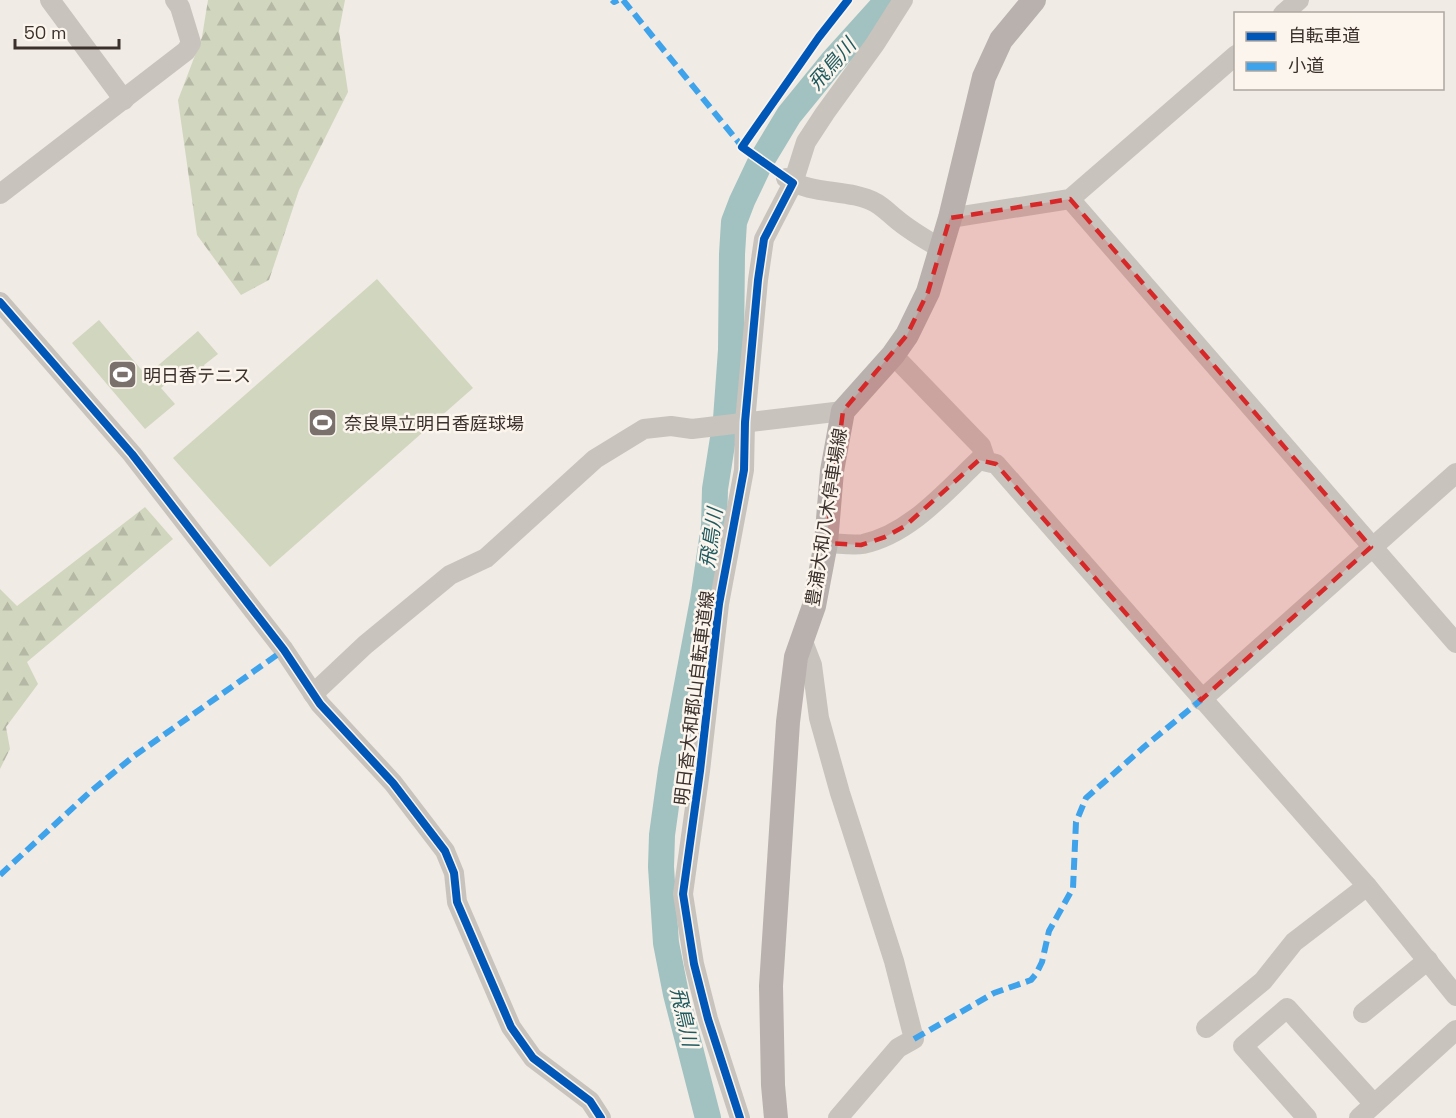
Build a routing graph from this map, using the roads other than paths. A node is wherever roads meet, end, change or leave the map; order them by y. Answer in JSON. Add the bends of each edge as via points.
{"nodes":[{"id":1,"x":50,"y":0,"type":"edge"},
{"id":2,"x":175,"y":0,"type":"edge"},
{"id":3,"x":903,"y":0,"type":"edge"},
{"id":4,"x":1034,"y":0,"type":"edge"},
{"id":5,"x":1299,"y":0,"type":"edge"},
{"id":6,"x":1285,"y":12,"type":"edge"},
{"id":7,"x":1234,"y":57,"type":"edge"},
{"id":8,"x":124,"y":100,"type":"junction"},
{"id":9,"x":790,"y":181,"type":"junction"},
{"id":10,"x":0,"y":194,"type":"edge"},
{"id":11,"x":1070,"y":199,"type":"junction"},
{"id":12,"x":950,"y":218,"type":"junction"},
{"id":13,"x":942,"y":249,"type":"junction"},
{"id":14,"x":0,"y":302,"type":"edge"},
{"id":15,"x":893,"y":354,"type":"junction"},
{"id":16,"x":843,"y":411,"type":"junction"},
{"id":17,"x":742,"y":422,"type":"junction"},
{"id":18,"x":986,"y":461,"type":"junction"},
{"id":19,"x":1456,"y":473,"type":"edge"},
{"id":20,"x":826,"y":543,"type":"junction"},
{"id":21,"x":1371,"y":547,"type":"junction"},
{"id":22,"x":802,"y":639,"type":"junction"},
{"id":23,"x":1456,"y":643,"type":"edge"},
{"id":24,"x":314,"y":694,"type":"junction"},
{"id":25,"x":1201,"y":700,"type":"junction"},
{"id":26,"x":1367,"y":886,"type":"junction"},
{"id":27,"x":1428,"y":960,"type":"junction"},
{"id":28,"x":1454,"y":989,"type":"edge"},
{"id":29,"x":1363,"y":1013,"type":"dead end"},
{"id":30,"x":1206,"y":1028,"type":"dead end"},
{"id":31,"x":1456,"y":1030,"type":"edge"},
{"id":32,"x":1374,"y":1104,"type":"junction"},
{"id":33,"x":601,"y":1118,"type":"edge"},
{"id":34,"x":740,"y":1118,"type":"edge"},
{"id":35,"x":776,"y":1118,"type":"edge"},
{"id":36,"x":838,"y":1118,"type":"edge"},
{"id":37,"x":1307,"y":1118,"type":"edge"},
{"id":38,"x":1359,"y":1118,"type":"edge"}],
"edges":[{"from":1,"to":8,"type":"street"},
{"from":2,"to":8,"type":"street","via":[[191,43]]},
{"from":3,"to":9,"type":"street","name":"明日香大和郡山自転車道線","via":[[806,142]]},
{"from":4,"to":12,"type":"main road","name":"豊浦大和八木停車場線","via":[[1001,40],[984,77]]},
{"from":5,"to":6,"type":"street"},
{"from":7,"to":11,"type":"street"},
{"from":8,"to":10,"type":"street"},
{"from":9,"to":13,"type":"street","via":[[834,193],[851,193],[878,204]]},
{"from":9,"to":17,"type":"street","name":"明日香大和郡山自転車道線","via":[[764,239]]},
{"from":11,"to":12,"type":"street"},
{"from":11,"to":21,"type":"street"},
{"from":12,"to":13,"type":"main road","name":"豊浦大和八木停車場線"},
{"from":13,"to":15,"type":"main road","name":"豊浦大和八木停車場線","via":[[928,292]]},
{"from":14,"to":24,"type":"street","via":[[132,454]]},
{"from":15,"to":16,"type":"main road","name":"豊浦大和八木停車場線"},
{"from":15,"to":18,"type":"street","via":[[981,446]]},
{"from":16,"to":17,"type":"street"},
{"from":16,"to":20,"type":"main road","name":"豊浦大和八木停車場線","via":[[832,471]]},
{"from":17,"to":24,"type":"street","via":[[692,429],[644,429],[595,459],[486,558],[450,576],[365,645]]},
{"from":17,"to":34,"type":"street","name":"明日香大和郡山自転車道線","via":[[744,470],[719,604],[683,894],[693,964]]},
{"from":18,"to":20,"type":"street","via":[[979,460],[905,526],[885,537],[861,545]]},
{"from":18,"to":25,"type":"street","via":[[996,465]]},
{"from":19,"to":21,"type":"street"},
{"from":20,"to":22,"type":"main road","name":"豊浦大和八木停車場線","via":[[814,606]]},
{"from":21,"to":23,"type":"street"},
{"from":21,"to":25,"type":"street"},
{"from":22,"to":35,"type":"main road","name":"豊浦大和八木停車場線","via":[[788,722],[771,986]]},
{"from":22,"to":36,"type":"street","via":[[812,665],[822,729],[894,961],[914,1039],[898,1048]]},
{"from":24,"to":33,"type":"street","via":[[408,801],[445,851],[454,873],[457,902],[517,1037],[539,1063],[590,1101]]},
{"from":25,"to":26,"type":"street"},
{"from":26,"to":27,"type":"street"},
{"from":26,"to":30,"type":"street","via":[[1294,942],[1263,981]]},
{"from":27,"to":28,"type":"street"},
{"from":27,"to":29,"type":"street"},
{"from":31,"to":32,"type":"street"},
{"from":32,"to":37,"type":"street","via":[[1287,1008],[1243,1046]]},
{"from":32,"to":38,"type":"street"}]}
